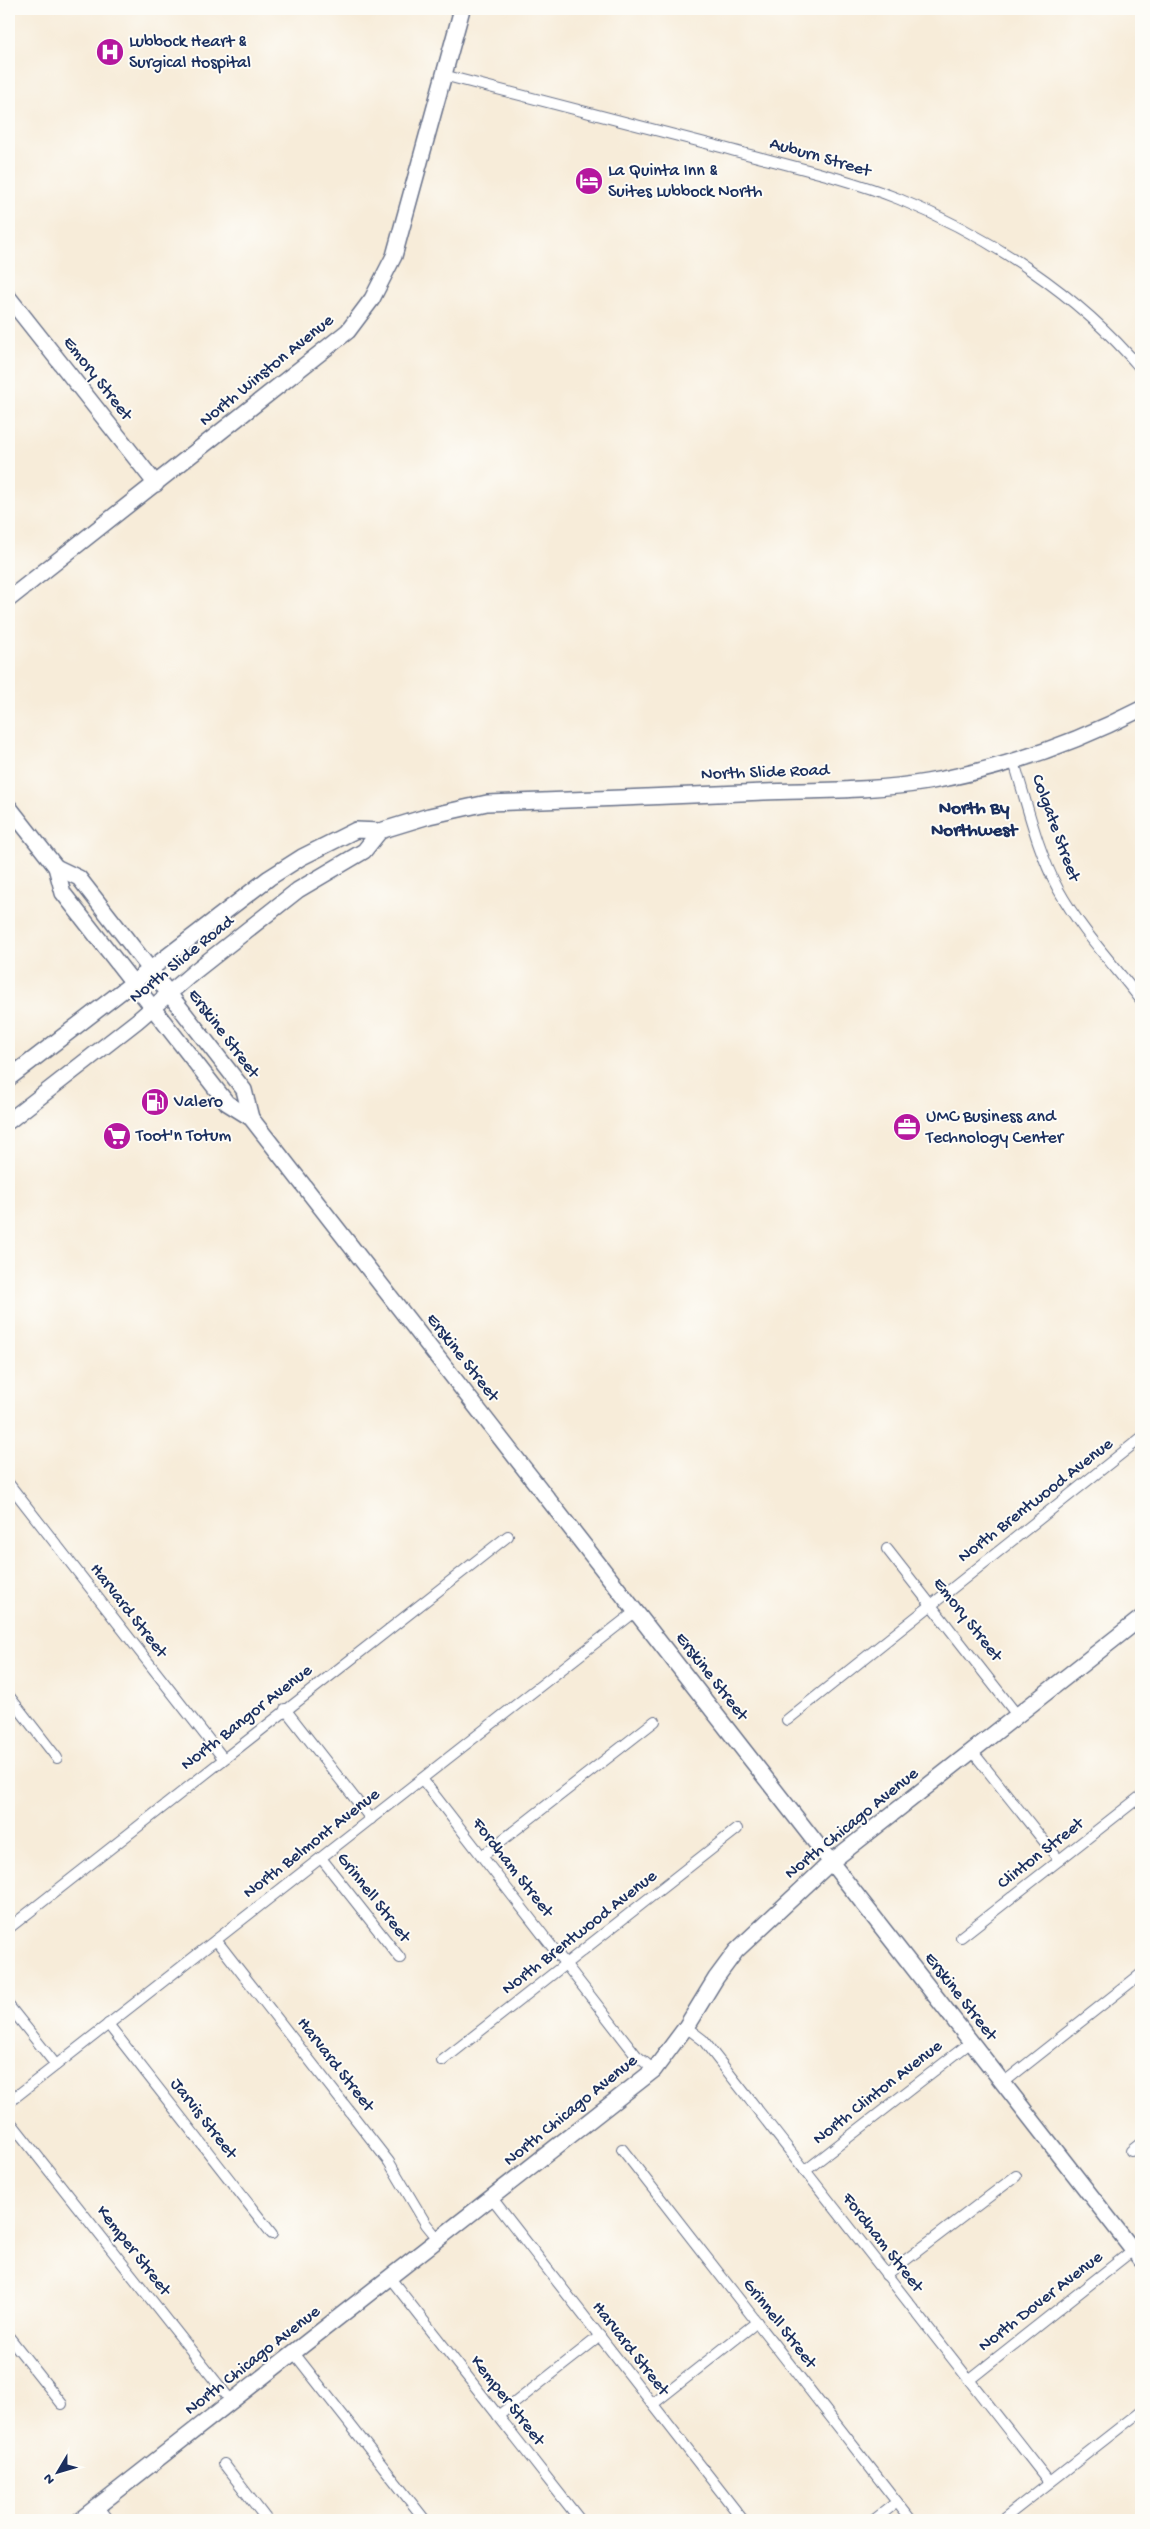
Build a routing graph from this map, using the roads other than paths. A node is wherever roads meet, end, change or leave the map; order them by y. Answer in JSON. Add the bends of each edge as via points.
{"nodes":[{"id":1,"x":462,"y":9,"type":"edge"},
{"id":2,"x":443,"y":75,"type":"junction"},
{"id":3,"x":9,"y":298,"type":"edge"},
{"id":4,"x":1141,"y":369,"type":"edge"},
{"id":5,"x":156,"y":484,"type":"junction"},
{"id":6,"x":9,"y":599,"type":"edge"},
{"id":7,"x":1141,"y":709,"type":"edge"},
{"id":8,"x":1014,"y":762,"type":"junction"},
{"id":9,"x":9,"y":807,"type":"edge"},
{"id":10,"x":380,"y":832,"type":"junction"},
{"id":11,"x":56,"y":867,"type":"junction"},
{"id":12,"x":150,"y":969,"type":"junction"},
{"id":13,"x":132,"y":982,"type":"junction"},
{"id":14,"x":169,"y":993,"type":"junction"},
{"id":15,"x":1141,"y":1000,"type":"edge"},
{"id":16,"x":152,"y":1008,"type":"junction"},
{"id":17,"x":9,"y":1078,"type":"edge"},
{"id":18,"x":251,"y":1118,"type":"junction"},
{"id":19,"x":9,"y":1121,"type":"edge"},
{"id":20,"x":1141,"y":1438,"type":"edge"},
{"id":21,"x":9,"y":1484,"type":"edge"},
{"id":22,"x":508,"y":1536,"type":"dead end"},
{"id":23,"x":887,"y":1549,"type":"dead end"},
{"id":24,"x":931,"y":1605,"type":"junction"},
{"id":25,"x":636,"y":1611,"type":"junction"},
{"id":26,"x":1141,"y":1618,"type":"edge"},
{"id":27,"x":9,"y":1696,"type":"edge"},
{"id":28,"x":285,"y":1709,"type":"junction"},
{"id":29,"x":1017,"y":1715,"type":"junction"},
{"id":30,"x":787,"y":1720,"type":"dead end"},
{"id":31,"x":656,"y":1722,"type":"dead end"},
{"id":32,"x":972,"y":1751,"type":"junction"},
{"id":33,"x":57,"y":1758,"type":"dead end"},
{"id":34,"x":223,"y":1758,"type":"junction"},
{"id":35,"x":422,"y":1779,"type":"junction"},
{"id":36,"x":1141,"y":1796,"type":"edge"},
{"id":37,"x":371,"y":1819,"type":"junction"},
{"id":38,"x":737,"y":1829,"type":"dead end"},
{"id":39,"x":482,"y":1856,"type":"junction"},
{"id":40,"x":321,"y":1858,"type":"junction"},
{"id":41,"x":1059,"y":1860,"type":"junction"},
{"id":42,"x":831,"y":1862,"type":"junction"},
{"id":43,"x":9,"y":1928,"type":"edge"},
{"id":44,"x":961,"y":1937,"type":"dead end"},
{"id":45,"x":216,"y":1940,"type":"junction"},
{"id":46,"x":400,"y":1958,"type":"dead end"},
{"id":47,"x":567,"y":1964,"type":"junction"},
{"id":48,"x":1141,"y":1974,"type":"edge"},
{"id":49,"x":9,"y":2006,"type":"edge"},
{"id":50,"x":108,"y":2024,"type":"junction"},
{"id":51,"x":686,"y":2027,"type":"junction"},
{"id":52,"x":971,"y":2042,"type":"junction"},
{"id":53,"x":442,"y":2061,"type":"dead end"},
{"id":54,"x":56,"y":2065,"type":"junction"},
{"id":55,"x":654,"y":2070,"type":"junction"},
{"id":56,"x":1003,"y":2083,"type":"junction"},
{"id":57,"x":9,"y":2102,"type":"edge"},
{"id":58,"x":9,"y":2120,"type":"edge"},
{"id":59,"x":1141,"y":2143,"type":"edge"},
{"id":60,"x":622,"y":2149,"type":"dead end"},
{"id":61,"x":1131,"y":2150,"type":"dead end"},
{"id":62,"x":806,"y":2171,"type":"junction"},
{"id":63,"x":1016,"y":2176,"type":"dead end"},
{"id":64,"x":492,"y":2198,"type":"junction"},
{"id":65,"x":272,"y":2234,"type":"dead end"},
{"id":66,"x":439,"y":2240,"type":"junction"},
{"id":67,"x":1137,"y":2255,"type":"edge"},
{"id":68,"x":886,"y":2275,"type":"junction"},
{"id":69,"x":390,"y":2278,"type":"junction"},
{"id":70,"x":757,"y":2322,"type":"junction"},
{"id":71,"x":600,"y":2336,"type":"junction"},
{"id":72,"x":9,"y":2337,"type":"edge"},
{"id":73,"x":294,"y":2353,"type":"junction"},
{"id":74,"x":969,"y":2380,"type":"junction"},
{"id":75,"x":232,"y":2402,"type":"junction"},
{"id":76,"x":62,"y":2404,"type":"dead end"},
{"id":77,"x":653,"y":2404,"type":"junction"},
{"id":78,"x":1141,"y":2410,"type":"edge"},
{"id":79,"x":498,"y":2416,"type":"junction"},
{"id":80,"x":224,"y":2464,"type":"dead end"},
{"id":81,"x":1049,"y":2482,"type":"junction"},
{"id":82,"x":897,"y":2502,"type":"junction"},
{"id":83,"x":98,"y":2506,"type":"junction"},
{"id":84,"x":576,"y":2519,"type":"edge"},
{"id":85,"x":80,"y":2520,"type":"edge"},
{"id":86,"x":109,"y":2520,"type":"edge"},
{"id":87,"x":267,"y":2520,"type":"edge"},
{"id":88,"x":425,"y":2520,"type":"edge"},
{"id":89,"x":743,"y":2520,"type":"edge"},
{"id":90,"x":874,"y":2520,"type":"edge"},
{"id":91,"x":911,"y":2520,"type":"edge"},
{"id":92,"x":1002,"y":2520,"type":"edge"}],
"edges":[{"from":1,"to":2,"type":"main road","name":"North Winston Avenue"},
{"from":2,"to":4,"type":"street","name":"Auburn Street","via":[[814,172],[898,199],[961,228],[1030,270],[1085,313]]},
{"from":2,"to":5,"type":"main road","name":"North Winston Avenue","via":[[394,256],[372,299],[348,331]]},
{"from":3,"to":5,"type":"main road","name":"Emory Street"},
{"from":5,"to":6,"type":"main road","name":"North Winston Avenue"},
{"from":7,"to":8,"type":"main road","name":"North Slide Road","via":[[1106,727]]},
{"from":8,"to":10,"type":"main road","name":"North Slide Road","via":[[925,782],[846,789],[487,803],[429,816]]},
{"from":8,"to":15,"type":"street","name":"Colgate Street","via":[[1041,847],[1058,888],[1079,921]]},
{"from":9,"to":11,"type":"main road","name":"Erskine Street"},
{"from":10,"to":12,"type":"main road","name":"North Slide Road","via":[[356,830],[302,856]]},
{"from":10,"to":14,"type":"main road","name":"North Slide Road","via":[[364,851],[298,890]]},
{"from":11,"to":12,"type":"main road","name":"Erskine Street","via":[[80,878]]},
{"from":11,"to":13,"type":"main road","name":"Erskine Street","via":[[63,893]]},
{"from":12,"to":13,"type":"main road","name":"North Slide Road"},
{"from":12,"to":14,"type":"main road","name":"Erskine Street"},
{"from":13,"to":16,"type":"main road","name":"Erskine Street"},
{"from":13,"to":17,"type":"main road","name":"North Slide Road"},
{"from":14,"to":16,"type":"main road","name":"North Slide Road"},
{"from":14,"to":18,"type":"main road","name":"Erskine Street","via":[[244,1090]]},
{"from":16,"to":18,"type":"main road","name":"Erskine Street","via":[[228,1104]]},
{"from":16,"to":19,"type":"main road","name":"North Slide Road"},
{"from":18,"to":25,"type":"main road","name":"Erskine Street"},
{"from":20,"to":24,"type":"street","name":"North Brentwood Avenue"},
{"from":21,"to":34,"type":"street","name":"Harvard Street"},
{"from":22,"to":28,"type":"street","name":"North Bangor Avenue"},
{"from":23,"to":24,"type":"street","name":"Emory Street"},
{"from":24,"to":29,"type":"street","name":"Emory Street"},
{"from":24,"to":30,"type":"street","name":"North Brentwood Avenue"},
{"from":25,"to":35,"type":"street","name":"North Belmont Avenue"},
{"from":25,"to":42,"type":"main road","name":"Erskine Street"},
{"from":26,"to":29,"type":"main road","name":"North Chicago Avenue"},
{"from":27,"to":33,"type":"street"},
{"from":28,"to":34,"type":"street","name":"North Bangor Avenue"},
{"from":28,"to":37,"type":"street"},
{"from":29,"to":32,"type":"main road","name":"North Chicago Avenue"},
{"from":31,"to":39,"type":"street"},
{"from":32,"to":41,"type":"street"},
{"from":32,"to":42,"type":"main road","name":"North Chicago Avenue"},
{"from":34,"to":43,"type":"street","name":"North Bangor Avenue"},
{"from":35,"to":37,"type":"street","name":"North Belmont Avenue"},
{"from":35,"to":39,"type":"street","name":"Fordham Street"},
{"from":36,"to":41,"type":"street","name":"Clinton Street"},
{"from":37,"to":40,"type":"street","name":"North Belmont Avenue"},
{"from":38,"to":47,"type":"street","name":"North Brentwood Avenue"},
{"from":39,"to":47,"type":"street","name":"Fordham Street"},
{"from":40,"to":45,"type":"street","name":"North Belmont Avenue"},
{"from":40,"to":46,"type":"street","name":"Grinnell Street"},
{"from":41,"to":44,"type":"street","name":"Clinton Street"},
{"from":42,"to":51,"type":"main road","name":"North Chicago Avenue","via":[[736,1951]]},
{"from":42,"to":52,"type":"main road","name":"Erskine Street"},
{"from":45,"to":50,"type":"street","name":"North Belmont Avenue"},
{"from":45,"to":66,"type":"street","name":"Harvard Street","via":[[389,2162]]},
{"from":47,"to":53,"type":"street","name":"North Brentwood Avenue"},
{"from":47,"to":55,"type":"street","name":"Fordham Street","via":[[636,2055]]},
{"from":48,"to":56,"type":"street"},
{"from":49,"to":54,"type":"street"},
{"from":50,"to":54,"type":"street","name":"North Belmont Avenue"},
{"from":50,"to":65,"type":"street","name":"Jarvis Street"},
{"from":51,"to":55,"type":"main road","name":"North Chicago Avenue"},
{"from":51,"to":62,"type":"street","name":"Fordham Street","via":[[703,2040]]},
{"from":52,"to":56,"type":"main road","name":"Erskine Street"},
{"from":52,"to":62,"type":"street","name":"North Clinton Avenue"},
{"from":54,"to":57,"type":"street","name":"North Belmont Avenue"},
{"from":55,"to":64,"type":"main road","name":"North Chicago Avenue"},
{"from":56,"to":67,"type":"main road","name":"Erskine Street"},
{"from":58,"to":75,"type":"street","name":"Kemper Street"},
{"from":59,"to":61,"type":"street"},
{"from":60,"to":70,"type":"street","name":"Grinnell Street"},
{"from":62,"to":68,"type":"street","name":"Fordham Street"},
{"from":63,"to":68,"type":"street"},
{"from":64,"to":66,"type":"main road","name":"North Chicago Avenue"},
{"from":64,"to":71,"type":"street","name":"Harvard Street"},
{"from":66,"to":69,"type":"main road","name":"North Chicago Avenue"},
{"from":67,"to":74,"type":"street","name":"North Dover Avenue"},
{"from":68,"to":74,"type":"street","name":"Fordham Street"},
{"from":69,"to":73,"type":"main road","name":"North Chicago Avenue"},
{"from":69,"to":79,"type":"street","name":"Kemper Street"},
{"from":70,"to":77,"type":"street"},
{"from":70,"to":82,"type":"street","name":"Grinnell Street"},
{"from":71,"to":77,"type":"street","name":"Harvard Street"},
{"from":71,"to":79,"type":"street"},
{"from":72,"to":76,"type":"street"},
{"from":73,"to":75,"type":"main road","name":"North Chicago Avenue"},
{"from":73,"to":88,"type":"street"},
{"from":74,"to":81,"type":"street","name":"Fordham Street"},
{"from":75,"to":83,"type":"main road","name":"North Chicago Avenue"},
{"from":77,"to":89,"type":"street","name":"Harvard Street"},
{"from":78,"to":81,"type":"street"},
{"from":79,"to":84,"type":"street","name":"Kemper Street"},
{"from":80,"to":87,"type":"street"},
{"from":81,"to":92,"type":"street"},
{"from":82,"to":90,"type":"street"},
{"from":82,"to":91,"type":"street","name":"Grinnell Street"},
{"from":83,"to":85,"type":"main road","name":"North Chicago Avenue"},
{"from":83,"to":86,"type":"street"}]}
